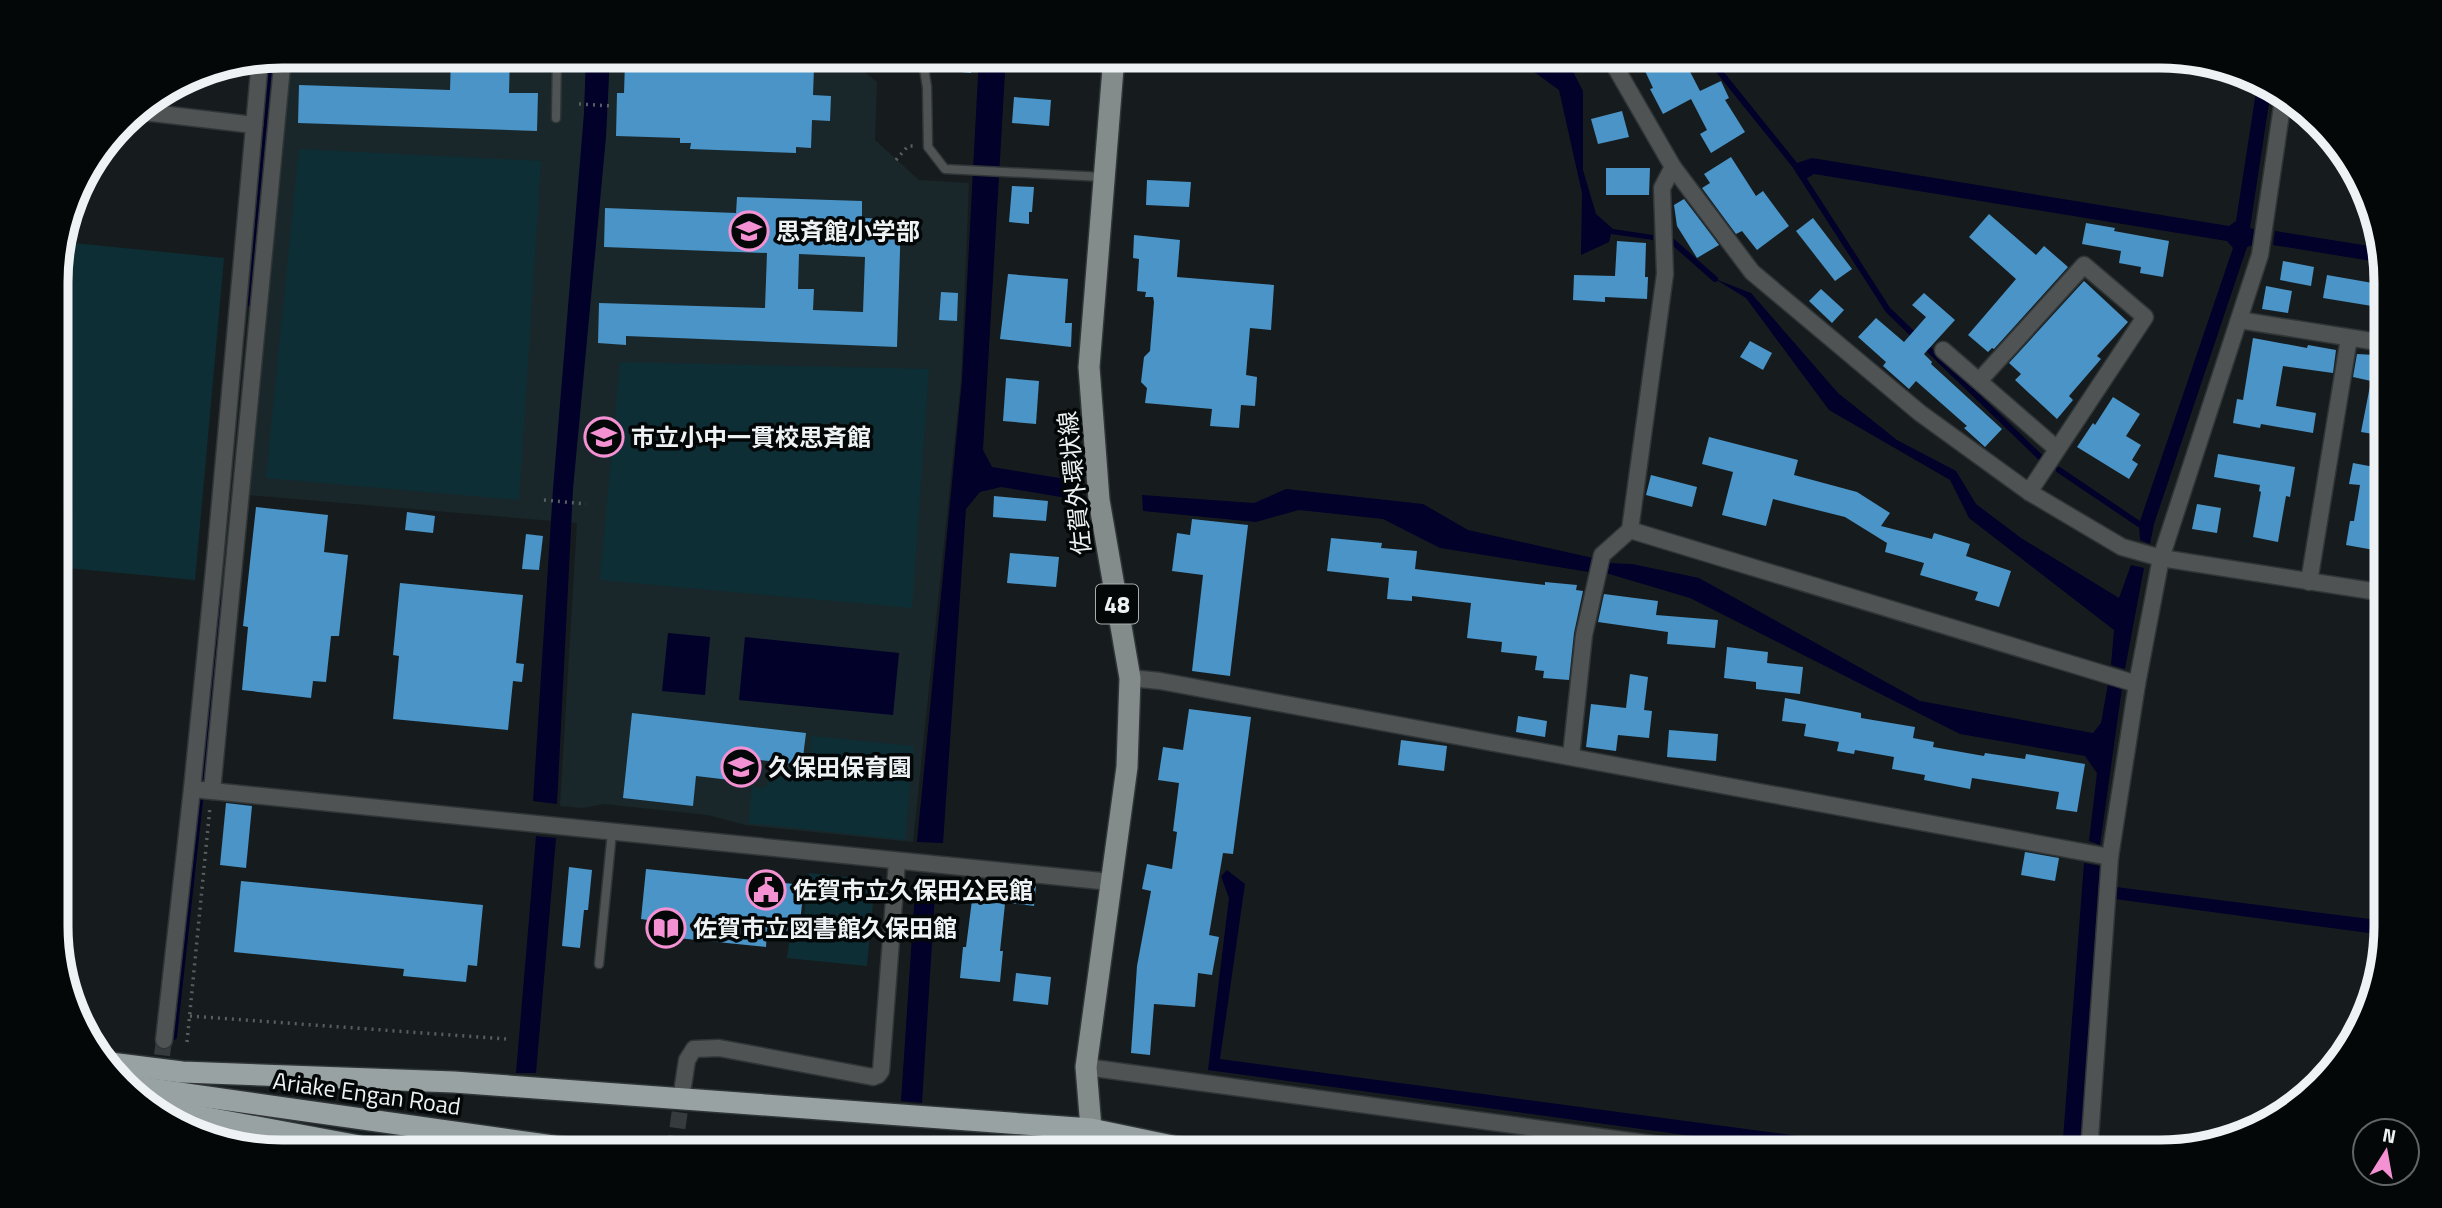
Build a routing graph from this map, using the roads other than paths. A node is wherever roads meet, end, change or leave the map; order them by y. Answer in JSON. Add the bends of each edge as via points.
{"nodes":[{"id":1,"x":282,"y":68,"type":"edge"},
{"id":2,"x":557,"y":68,"type":"edge"},
{"id":3,"x":924,"y":68,"type":"edge"},
{"id":4,"x":1113,"y":68,"type":"edge"},
{"id":5,"x":1616,"y":68,"type":"edge"},
{"id":6,"x":259,"y":70,"type":"edge"},
{"id":7,"x":2282,"y":106,"type":"edge"},
{"id":8,"x":152,"y":113,"type":"edge"},
{"id":9,"x":556,"y":118,"type":"dead end"},
{"id":10,"x":254,"y":125,"type":"junction"},
{"id":11,"x":1673,"y":167,"type":"junction"},
{"id":12,"x":1104,"y":177,"type":"junction"},
{"id":13,"x":2239,"y":320,"type":"junction"},
{"id":14,"x":2349,"y":338,"type":"junction"},
{"id":15,"x":2374,"y":342,"type":"edge"},
{"id":16,"x":1943,"y":350,"type":"dead end"},
{"id":17,"x":1979,"y":381,"type":"junction"},
{"id":18,"x":2057,"y":449,"type":"junction"},
{"id":19,"x":2029,"y":492,"type":"junction"},
{"id":20,"x":1630,"y":530,"type":"junction"},
{"id":21,"x":2161,"y":558,"type":"junction"},
{"id":22,"x":2309,"y":582,"type":"junction"},
{"id":23,"x":2374,"y":591,"type":"edge"},
{"id":24,"x":1130,"y":678,"type":"junction"},
{"id":25,"x":2137,"y":684,"type":"junction"},
{"id":26,"x":1572,"y":757,"type":"junction"},
{"id":27,"x":192,"y":789,"type":"junction"},
{"id":28,"x":212,"y":791,"type":"junction"},
{"id":29,"x":612,"y":832,"type":"junction"},
{"id":30,"x":2110,"y":857,"type":"junction"},
{"id":31,"x":897,"y":861,"type":"junction"},
{"id":32,"x":1111,"y":882,"type":"junction"},
{"id":33,"x":598,"y":964,"type":"dead end"},
{"id":34,"x":164,"y":1040,"type":"tunnel mouth"},
{"id":35,"x":119,"y":1064,"type":"edge"},
{"id":36,"x":1086,"y":1067,"type":"junction"},
{"id":37,"x":683,"y":1086,"type":"tunnel mouth"},
{"id":38,"x":142,"y":1088,"type":"edge"},
{"id":39,"x":178,"y":1113,"type":"edge"},
{"id":40,"x":1090,"y":1129,"type":"junction"},
{"id":41,"x":1618,"y":1139,"type":"edge"},
{"id":42,"x":2091,"y":1139,"type":"edge"},
{"id":43,"x":327,"y":1140,"type":"edge"},
{"id":44,"x":510,"y":1140,"type":"edge"},
{"id":45,"x":1091,"y":1140,"type":"edge"},
{"id":46,"x":1141,"y":1140,"type":"edge"}],
"edges":[{"from":1,"to":28,"type":"street"},
{"from":2,"to":9,"type":"lane"},
{"from":3,"to":12,"type":"lane","via":[[928,147],[945,169]]},
{"from":4,"to":12,"type":"main road","name":"佐賀外環状線","number":"48"},
{"from":5,"to":11,"type":"street"},
{"from":6,"to":10,"type":"street"},
{"from":7,"to":13,"type":"street","via":[[2260,255]]},
{"from":8,"to":10,"type":"street"},
{"from":10,"to":27,"type":"street"},
{"from":11,"to":19,"type":"street","via":[[1752,272],[1920,413]]},
{"from":11,"to":20,"type":"street","via":[[1662,188],[1665,274]]},
{"from":12,"to":24,"type":"main road","name":"佐賀外環状線","number":"48","via":[[1089,367],[1098,500]]},
{"from":13,"to":14,"type":"street"},
{"from":13,"to":21,"type":"street"},
{"from":14,"to":15,"type":"street"},
{"from":14,"to":22,"type":"street"},
{"from":16,"to":17,"type":"street"},
{"from":17,"to":18,"type":"street"},
{"from":17,"to":18,"type":"street","via":[[2084,265],[2145,317]]},
{"from":18,"to":19,"type":"street"},
{"from":19,"to":21,"type":"street","via":[[2122,547]]},
{"from":20,"to":25,"type":"street"},
{"from":20,"to":26,"type":"street","via":[[1602,555],[1584,635]]},
{"from":21,"to":22,"type":"street"},
{"from":21,"to":25,"type":"street"},
{"from":22,"to":23,"type":"street"},
{"from":24,"to":26,"type":"street"},
{"from":24,"to":32,"type":"main road","name":"佐賀外環状線","number":"48","via":[[1128,767]]},
{"from":25,"to":30,"type":"street"},
{"from":26,"to":30,"type":"street"},
{"from":27,"to":28,"type":"street"},
{"from":27,"to":34,"type":"street"},
{"from":28,"to":29,"type":"street"},
{"from":29,"to":31,"type":"street"},
{"from":29,"to":33,"type":"lane"},
{"from":30,"to":42,"type":"street"},
{"from":31,"to":32,"type":"street"},
{"from":31,"to":37,"type":"street","via":[[878,1075],[719,1048],[694,1049],[687,1060]]},
{"from":32,"to":36,"type":"main road","name":"佐賀外環状線","number":"48"},
{"from":35,"to":40,"type":"highway","via":[[182,1072],[454,1082]]},
{"from":36,"to":40,"type":"main road","name":"佐賀外環状線","number":"48"},
{"from":36,"to":41,"type":"street"},
{"from":38,"to":44,"type":"highway","name":"Ariake Engan Road"},
{"from":39,"to":43,"type":"highway"},
{"from":40,"to":45,"type":"main road","name":"佐賀外環状線","number":"48"},
{"from":40,"to":46,"type":"highway"}]}
